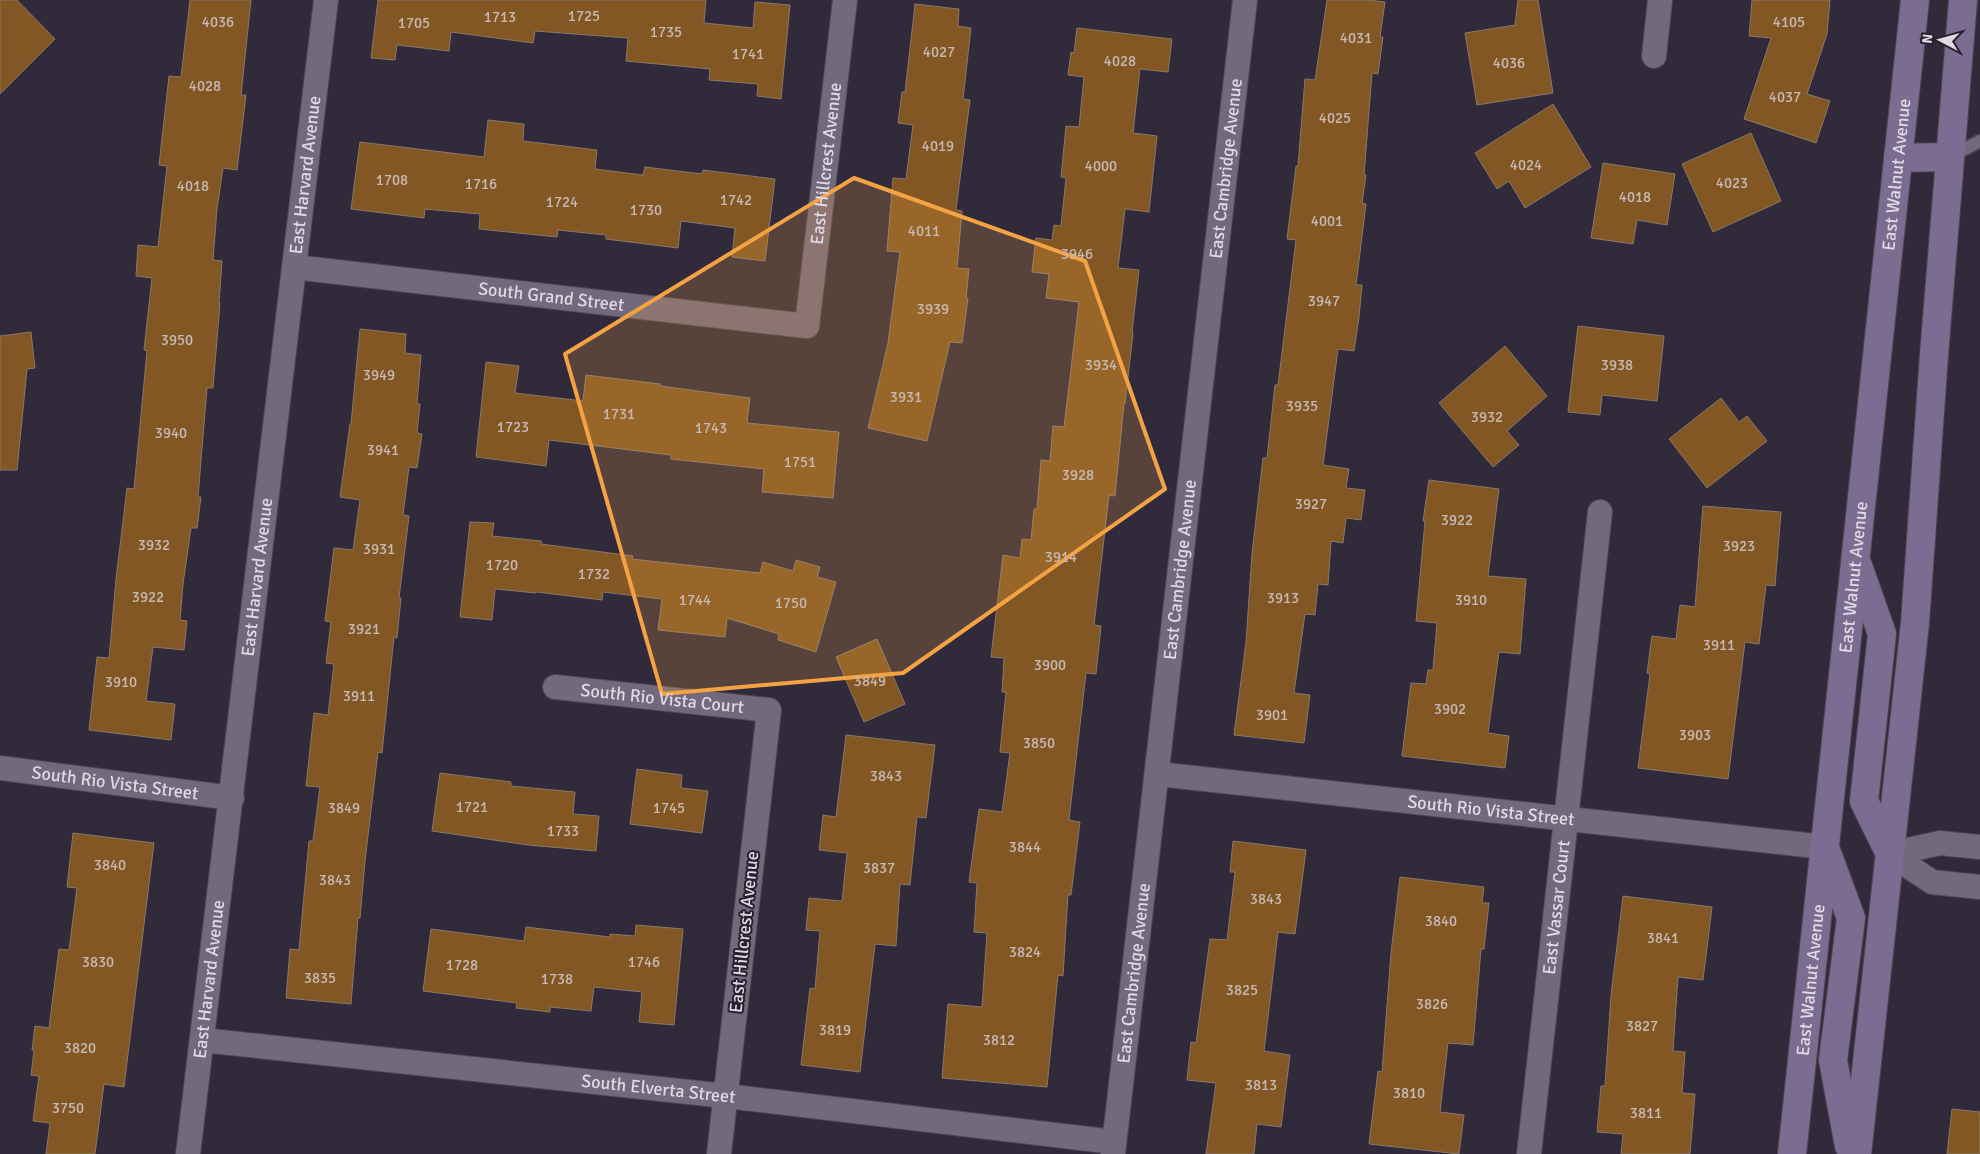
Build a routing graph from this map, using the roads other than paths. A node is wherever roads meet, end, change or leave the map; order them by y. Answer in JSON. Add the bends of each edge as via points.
{"nodes":[{"id":1,"x":326,"y":0,"type":"edge"},
{"id":2,"x":845,"y":0,"type":"edge"},
{"id":3,"x":1246,"y":0,"type":"edge"},
{"id":4,"x":1660,"y":0,"type":"edge"},
{"id":5,"x":1915,"y":0,"type":"edge"},
{"id":6,"x":1963,"y":0,"type":"edge"},
{"id":7,"x":1654,"y":56,"type":"dead end"},
{"id":8,"x":1980,"y":141,"type":"edge"},
{"id":9,"x":1950,"y":157,"type":"junction"},
{"id":10,"x":1898,"y":158,"type":"junction"},
{"id":11,"x":294,"y":267,"type":"junction"},
{"id":12,"x":808,"y":326,"type":"joint"},
{"id":13,"x":1600,"y":512,"type":"dead end"},
{"id":14,"x":1855,"y":559,"type":"junction"},
{"id":15,"x":556,"y":687,"type":"dead end"},
{"id":16,"x":769,"y":710,"type":"joint"},
{"id":17,"x":0,"y":768,"type":"edge"},
{"id":18,"x":1158,"y":774,"type":"junction"},
{"id":19,"x":232,"y":798,"type":"junction"},
{"id":20,"x":1565,"y":819,"type":"junction"},
{"id":21,"x":1825,"y":847,"type":"junction"},
{"id":22,"x":1980,"y":847,"type":"edge"},
{"id":23,"x":1890,"y":854,"type":"junction"},
{"id":24,"x":1980,"y":887,"type":"edge"},
{"id":25,"x":202,"y":1040,"type":"junction"},
{"id":26,"x":726,"y":1096,"type":"junction"},
{"id":27,"x":1114,"y":1148,"type":"edge"},
{"id":28,"x":188,"y":1154,"type":"edge"},
{"id":29,"x":719,"y":1154,"type":"edge"},
{"id":30,"x":1529,"y":1154,"type":"edge"},
{"id":31,"x":1792,"y":1154,"type":"edge"},
{"id":32,"x":1850,"y":1154,"type":"edge"},
{"id":33,"x":1857,"y":1154,"type":"edge"}],
"edges":[{"from":1,"to":11,"type":"street","name":"East Harvard Avenue"},
{"from":2,"to":12,"type":"street","name":"East Hillcrest Avenue"},
{"from":3,"to":18,"type":"street","name":"East Cambridge Avenue"},
{"from":4,"to":7,"type":"street"},
{"from":5,"to":10,"type":"main road","name":"East Walnut Avenue"},
{"from":6,"to":9,"type":"main road"},
{"from":8,"to":9,"type":"lane"},
{"from":9,"to":10,"type":"main road"},
{"from":9,"to":23,"type":"main road","via":[[1915,623]]},
{"from":10,"to":14,"type":"main road","name":"East Walnut Avenue"},
{"from":11,"to":12,"type":"street","name":"South Grand Street"},
{"from":11,"to":19,"type":"street","name":"East Harvard Avenue"},
{"from":13,"to":20,"type":"street","name":"East Vassar Court"},
{"from":14,"to":21,"type":"main road","name":"East Walnut Avenue"},
{"from":14,"to":23,"type":"main road","via":[[1882,634],[1864,801]]},
{"from":15,"to":16,"type":"street","name":"South Rio Vista Court"},
{"from":16,"to":26,"type":"street","name":"East Hillcrest Avenue"},
{"from":17,"to":19,"type":"street","name":"South Rio Vista Street"},
{"from":18,"to":20,"type":"street","name":"South Rio Vista Street"},
{"from":18,"to":27,"type":"street","name":"East Cambridge Avenue"},
{"from":19,"to":25,"type":"street","name":"East Harvard Avenue"},
{"from":20,"to":21,"type":"street","name":"South Rio Vista Street"},
{"from":20,"to":30,"type":"street","name":"East Vassar Court"},
{"from":21,"to":31,"type":"main road","name":"East Walnut Avenue"},
{"from":21,"to":32,"type":"main road","via":[[1851,918],[1833,1060]]},
{"from":22,"to":23,"type":"street","via":[[1940,843]]},
{"from":23,"to":24,"type":"street","via":[[1932,882]]},
{"from":23,"to":33,"type":"main road"},
{"from":25,"to":26,"type":"street","name":"South Elverta Street"},
{"from":25,"to":28,"type":"street","name":"East Harvard Avenue"},
{"from":26,"to":27,"type":"street","name":"South Elverta Street"},
{"from":26,"to":29,"type":"street","name":"East Hillcrest Avenue"}]}
